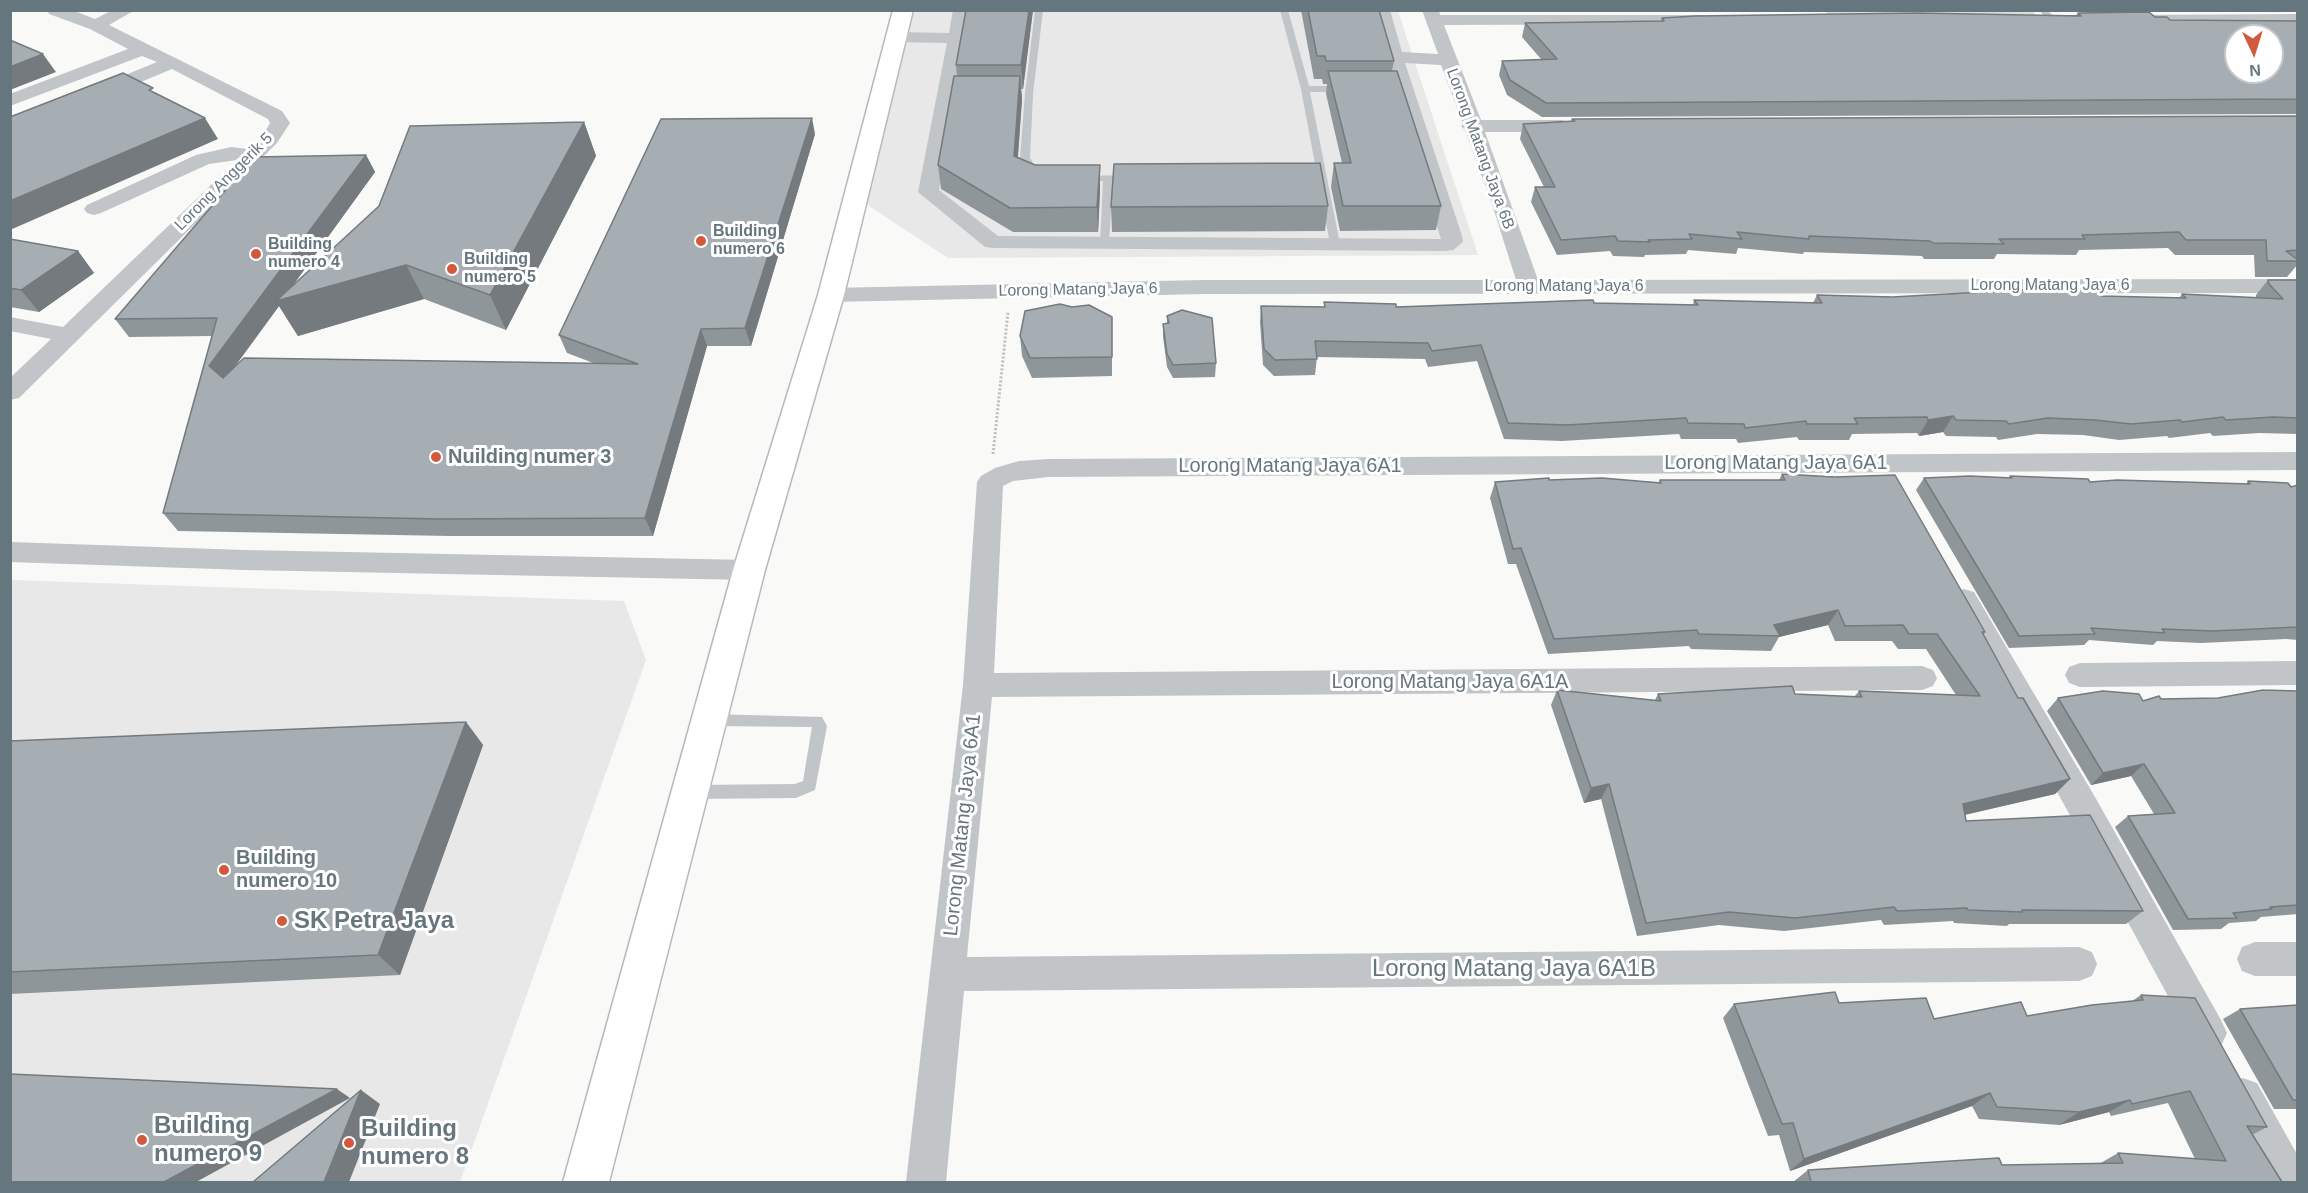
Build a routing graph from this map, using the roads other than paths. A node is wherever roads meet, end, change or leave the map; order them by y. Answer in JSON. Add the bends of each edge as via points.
{"nodes":[{"id":1,"x":55,"y":10,"type":"edge"},
{"id":2,"x":127,"y":10,"type":"edge"},
{"id":3,"x":962,"y":10,"type":"edge"},
{"id":4,"x":1039,"y":10,"type":"edge"},
{"id":5,"x":1284,"y":10,"type":"edge"},
{"id":6,"x":1381,"y":10,"type":"edge"},
{"id":7,"x":1431,"y":15,"type":"edge"},
{"id":8,"x":2141,"y":15,"type":"edge"},
{"id":9,"x":2298,"y":19,"type":"edge"},
{"id":10,"x":1719,"y":20,"type":"edge"},
{"id":11,"x":2111,"y":20,"type":"edge"},
{"id":12,"x":899,"y":24,"type":"edge"},
{"id":13,"x":96,"y":26,"type":"junction"},
{"id":14,"x":958,"y":38,"type":"junction"},
{"id":15,"x":142,"y":50,"type":"junction"},
{"id":16,"x":1394,"y":57,"type":"junction"},
{"id":17,"x":1447,"y":60,"type":"junction"},
{"id":18,"x":173,"y":62,"type":"junction"},
{"id":19,"x":1305,"y":89,"type":"junction"},
{"id":20,"x":1359,"y":89,"type":"edge"},
{"id":21,"x":1018,"y":94,"type":"edge"},
{"id":22,"x":1029,"y":94,"type":"junction"},
{"id":23,"x":10,"y":101,"type":"edge"},
{"id":24,"x":77,"y":101,"type":"edge"},
{"id":25,"x":1471,"y":126,"type":"junction"},
{"id":26,"x":1579,"y":126,"type":"edge"},
{"id":27,"x":252,"y":155,"type":"junction"},
{"id":28,"x":1049,"y":177,"type":"edge"},
{"id":29,"x":1108,"y":178,"type":"junction"},
{"id":30,"x":1143,"y":178,"type":"edge"},
{"id":31,"x":1309,"y":178,"type":"edge"},
{"id":32,"x":1321,"y":178,"type":"junction"},
{"id":33,"x":1068,"y":179,"type":"edge"},
{"id":34,"x":94,"y":209,"type":"dead end"},
{"id":35,"x":1104,"y":242,"type":"junction"},
{"id":36,"x":1201,"y":243,"type":"junction"},
{"id":37,"x":1335,"y":244,"type":"junction"},
{"id":38,"x":2298,"y":286,"type":"edge"},
{"id":39,"x":1204,"y":287,"type":"junction"},
{"id":40,"x":1528,"y":287,"type":"junction"},
{"id":41,"x":831,"y":295,"type":"junction"},
{"id":42,"x":10,"y":324,"type":"edge"},
{"id":43,"x":68,"y":335,"type":"junction"},
{"id":44,"x":10,"y":392,"type":"edge"},
{"id":45,"x":2298,"y":461,"type":"edge"},
{"id":46,"x":1885,"y":463,"type":"junction"},
{"id":47,"x":1902,"y":493,"type":"edge"},
{"id":48,"x":10,"y":552,"type":"edge"},
{"id":49,"x":749,"y":570,"type":"junction"},
{"id":50,"x":1949,"y":574,"type":"edge"},
{"id":51,"x":2298,"y":673,"type":"edge"},
{"id":52,"x":2080,"y":675,"type":"dead end"},
{"id":53,"x":1922,"y":678,"type":"dead end"},
{"id":54,"x":978,"y":685,"type":"junction"},
{"id":55,"x":709,"y":720,"type":"junction"},
{"id":56,"x":689,"y":792,"type":"junction"},
{"id":57,"x":2255,"y":959,"type":"dead end"},
{"id":58,"x":2298,"y":959,"type":"edge"},
{"id":59,"x":2079,"y":964,"type":"dead end"},
{"id":60,"x":948,"y":974,"type":"junction"},
{"id":61,"x":585,"y":1182,"type":"edge"},
{"id":62,"x":926,"y":1182,"type":"edge"},
{"id":63,"x":2290,"y":1182,"type":"edge"}],
"edges":[{"from":1,"to":13,"type":"street","name":"Lorong Anggerik 5"},
{"from":2,"to":13,"type":"street"},
{"from":3,"to":14,"type":"street"},
{"from":4,"to":22,"type":"lane"},
{"from":5,"to":19,"type":"lane"},
{"from":6,"to":16,"type":"street"},
{"from":7,"to":10,"type":"street"},
{"from":7,"to":17,"type":"street","name":"Lorong Matang Jaya 6B"},
{"from":8,"to":9,"type":"street"},
{"from":8,"to":11,"type":"street"},
{"from":12,"to":14,"type":"street"},
{"from":12,"to":41,"type":"street"},
{"from":13,"to":15,"type":"street","name":"Lorong Anggerik 5"},
{"from":14,"to":35,"type":"street","via":[[953,94],[928,192],[993,242]]},
{"from":15,"to":18,"type":"street","name":"Lorong Anggerik 5"},
{"from":15,"to":23,"type":"street"},
{"from":16,"to":17,"type":"street"},
{"from":16,"to":37,"type":"street","via":[[1397,89],[1452,242]]},
{"from":17,"to":25,"type":"street","name":"Lorong Matang Jaya 6B"},
{"from":18,"to":24,"type":"street"},
{"from":18,"to":27,"type":"street","name":"Lorong Anggerik 5","via":[[275,115],[280,123],[270,139]]},
{"from":19,"to":20,"type":"lane"},
{"from":19,"to":32,"type":"lane"},
{"from":21,"to":22,"type":"lane"},
{"from":22,"to":28,"type":"lane","via":[[1025,158],[1032,171]]},
{"from":25,"to":26,"type":"street"},
{"from":25,"to":40,"type":"street","name":"Lorong Matang Jaya 6B"},
{"from":27,"to":34,"type":"street","via":[[231,153],[203,159]]},
{"from":27,"to":43,"type":"street","name":"Lorong Anggerik 5"},
{"from":29,"to":30,"type":"lane"},
{"from":29,"to":33,"type":"lane"},
{"from":29,"to":35,"type":"lane"},
{"from":31,"to":32,"type":"lane"},
{"from":32,"to":37,"type":"lane"},
{"from":35,"to":36,"type":"street"},
{"from":36,"to":37,"type":"street"},
{"from":36,"to":39,"type":"street"},
{"from":38,"to":40,"type":"street","name":"Lorong Matang Jaya 6"},
{"from":39,"to":40,"type":"street","name":"Lorong Matang Jaya 6"},
{"from":39,"to":41,"type":"street","name":"Lorong Matang Jaya 6"},
{"from":41,"to":49,"type":"street"},
{"from":42,"to":43,"type":"street"},
{"from":43,"to":44,"type":"street","name":"Lorong Anggerik 5"},
{"from":45,"to":46,"type":"street","name":"Lorong Matang Jaya 6A1"},
{"from":46,"to":47,"type":"street"},
{"from":46,"to":54,"type":"street","name":"Lorong Matang Jaya 6A1","via":[[1019,470],[990,482]]},
{"from":48,"to":49,"type":"street"},
{"from":49,"to":55,"type":"street"},
{"from":50,"to":63,"type":"street"},
{"from":51,"to":52,"type":"street"},
{"from":53,"to":54,"type":"street","name":"Lorong Matang Jaya 6A1A"},
{"from":54,"to":60,"type":"street","name":"Lorong Matang Jaya 6A1"},
{"from":55,"to":56,"type":"street"},
{"from":55,"to":56,"type":"lane","via":[[817,722],[820,726],[810,785],[796,791]]},
{"from":56,"to":61,"type":"street"},
{"from":57,"to":58,"type":"street"},
{"from":59,"to":60,"type":"street","name":"Lorong Matang Jaya 6A1B"},
{"from":60,"to":62,"type":"street","name":"Lorong Matang Jaya 6A1"}]}
